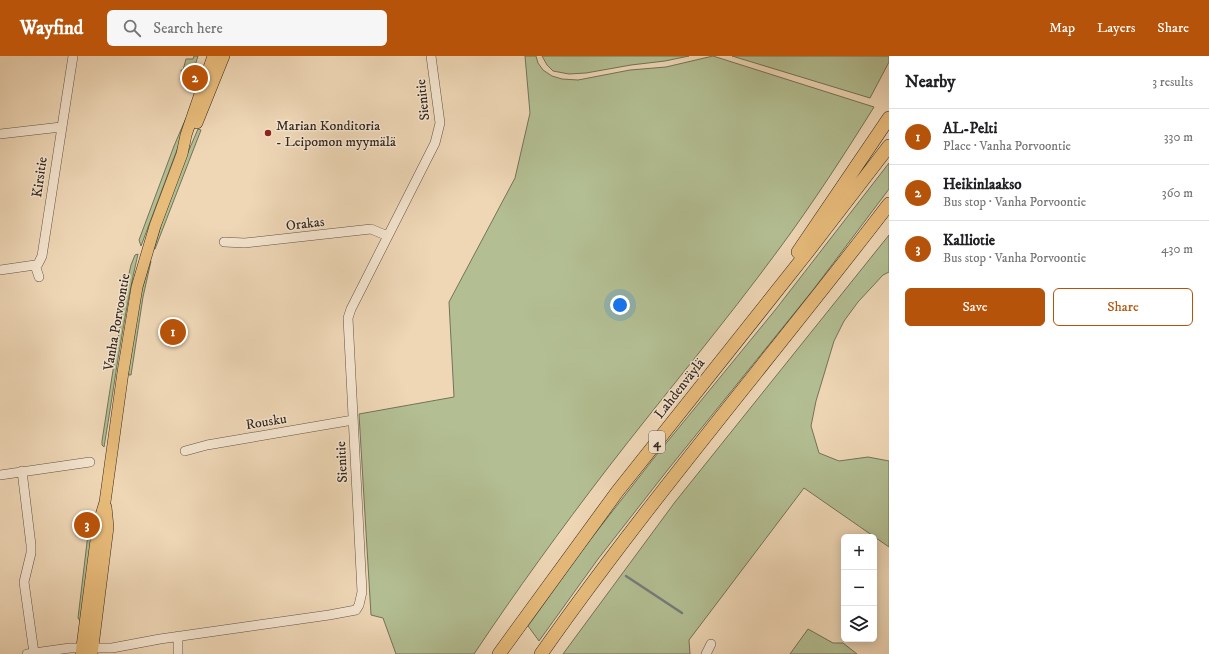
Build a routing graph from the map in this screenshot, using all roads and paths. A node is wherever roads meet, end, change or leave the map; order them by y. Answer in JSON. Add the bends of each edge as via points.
{"nodes":[{"id":1,"x":73,"y":56,"type":"edge"},
{"id":2,"x":213,"y":56,"type":"edge"},
{"id":3,"x":224,"y":56,"type":"edge"},
{"id":4,"x":431,"y":56,"type":"edge"},
{"id":5,"x":889,"y":118,"type":"edge"},
{"id":6,"x":61,"y":127,"type":"junction"},
{"id":7,"x":0,"y":134,"type":"edge"},
{"id":8,"x":889,"y":146,"type":"edge"},
{"id":9,"x":182,"y":154,"type":"junction"},
{"id":10,"x":889,"y":204,"type":"edge"},
{"id":11,"x":388,"y":236,"type":"junction"},
{"id":12,"x":224,"y":242,"type":"dead end"},
{"id":13,"x":35,"y":265,"type":"junction"},
{"id":14,"x":0,"y":270,"type":"edge"},
{"id":15,"x":39,"y":277,"type":"dead end"},
{"id":16,"x":771,"y":298,"type":"junction"},
{"id":17,"x":353,"y":420,"type":"junction"},
{"id":18,"x":185,"y":452,"type":"dead end"},
{"id":19,"x":90,"y":462,"type":"dead end"},
{"id":20,"x":22,"y":471,"type":"junction"},
{"id":21,"x":0,"y":475,"type":"edge"},
{"id":22,"x":105,"y":502,"type":"junction"},
{"id":23,"x":178,"y":636,"type":"junction"},
{"id":24,"x":711,"y":644,"type":"dead end"},
{"id":25,"x":81,"y":651,"type":"edge"},
{"id":26,"x":93,"y":651,"type":"edge"},
{"id":27,"x":30,"y":653,"type":"edge"},
{"id":28,"x":178,"y":654,"type":"edge"},
{"id":29,"x":499,"y":654,"type":"edge"},
{"id":30,"x":541,"y":654,"type":"edge"},
{"id":31,"x":706,"y":654,"type":"edge"}],
"edges":[{"from":1,"to":6,"type":"street","name":"Kirsitie"},
{"from":2,"to":9,"type":"main road","name":"Vanha Porvoontie","via":[[186,134]]},
{"from":3,"to":9,"type":"main road","name":"Vanha Porvoontie","via":[[192,137]]},
{"from":4,"to":11,"type":"street","name":"Sienitie","via":[[440,123],[438,134]]},
{"from":5,"to":16,"type":"highway","via":[[800,248]]},
{"from":6,"to":7,"type":"street"},
{"from":6,"to":13,"type":"street","name":"Kirsitie","via":[[42,256]]},
{"from":8,"to":16,"type":"highway","name":"Lahdenväylä","number":"4"},
{"from":9,"to":22,"type":"main road","name":"Vanha Porvoontie","via":[[155,226],[137,287]]},
{"from":10,"to":30,"type":"highway","via":[[647,511],[580,598]]},
{"from":11,"to":12,"type":"street","name":"Orakas","via":[[371,229],[252,242]]},
{"from":11,"to":17,"type":"street","name":"Sienitie","via":[[348,318]]},
{"from":13,"to":14,"type":"street"},
{"from":13,"to":15,"type":"street"},
{"from":16,"to":29,"type":"highway","name":"Lahdenväylä","number":"4","via":[[617,492]]},
{"from":17,"to":18,"type":"street","name":"Rousku","via":[[208,445]]},
{"from":17,"to":23,"type":"street","name":"Sienitie","via":[[362,592],[356,610]]},
{"from":19,"to":20,"type":"street"},
{"from":20,"to":21,"type":"street"},
{"from":20,"to":27,"type":"street","via":[[31,545],[24,582]]},
{"from":22,"to":25,"type":"main road","name":"Vanha Porvoontie","via":[[98,526]]},
{"from":22,"to":26,"type":"main road","name":"Vanha Porvoontie","via":[[108,527]]},
{"from":23,"to":26,"type":"street","name":"Sienitie"},
{"from":23,"to":28,"type":"street"},
{"from":24,"to":31,"type":"street"},
{"from":25,"to":26,"type":"street","name":"Sienitie"},
{"from":25,"to":27,"type":"street","name":"Sienitie","via":[[54,649]]}]}
